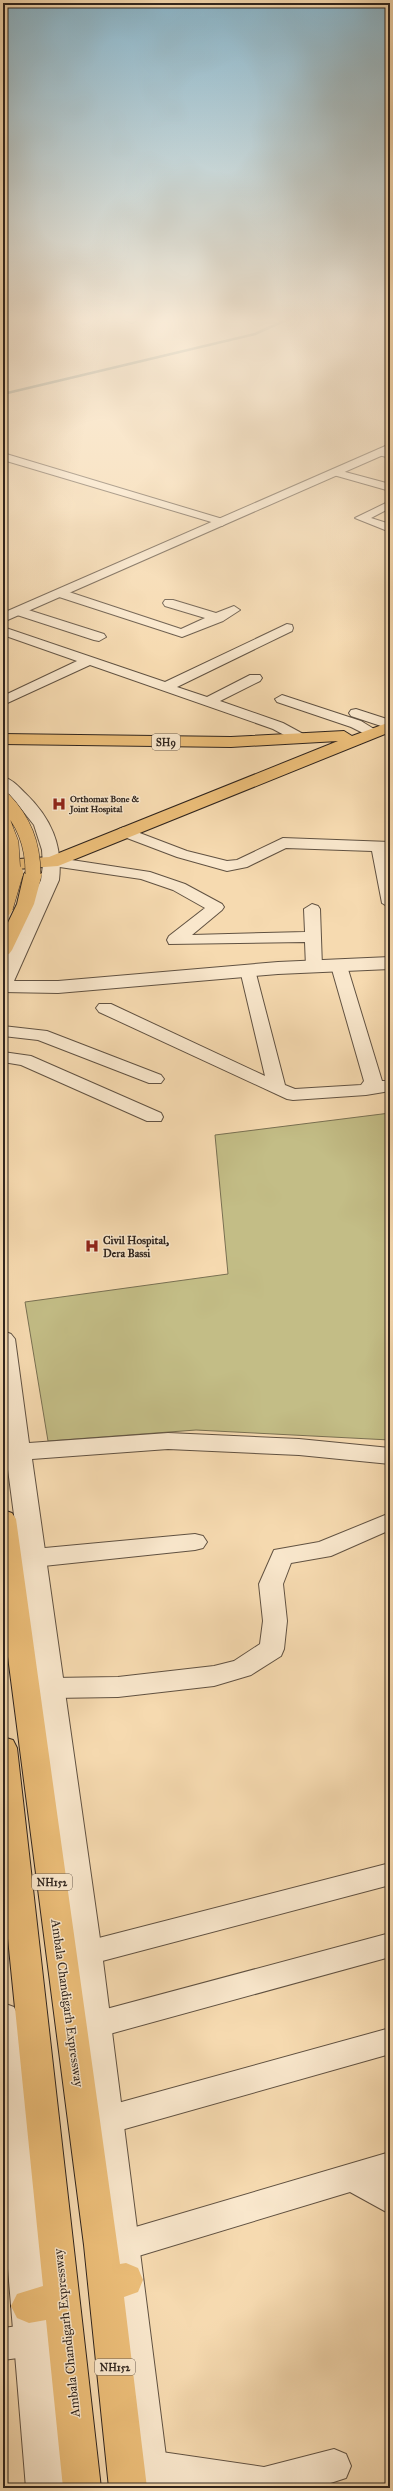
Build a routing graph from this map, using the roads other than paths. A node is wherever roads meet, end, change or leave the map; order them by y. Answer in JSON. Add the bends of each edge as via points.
{"nodes":[{"id":1,"x":386,"y":452,"type":"edge"},
{"id":2,"x":3,"y":456,"type":"edge"},
{"id":3,"x":334,"y":472,"type":"junction"},
{"id":4,"x":390,"y":488,"type":"edge"},
{"id":5,"x":390,"y":504,"type":"edge"},
{"id":6,"x":222,"y":522,"type":"junction"},
{"id":7,"x":390,"y":528,"type":"edge"},
{"id":8,"x":60,"y":593,"type":"junction"},
{"id":9,"x":169,"y":603,"type":"dead end"},
{"id":10,"x":234,"y":610,"type":"dead end"},
{"id":11,"x":19,"y":611,"type":"junction"},
{"id":12,"x":4,"y":617,"type":"edge"},
{"id":13,"x":218,"y":618,"type":"junction"},
{"id":14,"x":287,"y":628,"type":"dead end"},
{"id":15,"x":3,"y":631,"type":"edge"},
{"id":16,"x":99,"y":637,"type":"dead end"},
{"id":17,"x":88,"y":660,"type":"junction"},
{"id":18,"x":255,"y":678,"type":"dead end"},
{"id":19,"x":166,"y":687,"type":"junction"},
{"id":20,"x":282,"y":699,"type":"dead end"},
{"id":21,"x":3,"y":701,"type":"edge"},
{"id":22,"x":322,"y":701,"type":"dead end"},
{"id":23,"x":208,"y":702,"type":"junction"},
{"id":24,"x":383,"y":729,"type":"edge"},
{"id":25,"x":3,"y":739,"type":"edge"},
{"id":26,"x":302,"y":739,"type":"junction"},
{"id":27,"x":3,"y":782,"type":"edge"},
{"id":28,"x":3,"y":799,"type":"edge"},
{"id":29,"x":3,"y":822,"type":"edge"},
{"id":30,"x":124,"y":832,"type":"junction"},
{"id":31,"x":384,"y":846,"type":"edge"},
{"id":32,"x":4,"y":859,"type":"edge"},
{"id":33,"x":52,"y":862,"type":"junction"},
{"id":34,"x":3,"y":884,"type":"edge"},
{"id":35,"x":390,"y":903,"type":"edge"},
{"id":36,"x":3,"y":907,"type":"edge"},
{"id":37,"x":312,"y":909,"type":"dead end"},
{"id":38,"x":312,"y":937,"type":"junction"},
{"id":39,"x":3,"y":950,"type":"edge"},
{"id":40,"x":390,"y":963,"type":"edge"},
{"id":41,"x":339,"y":966,"type":"junction"},
{"id":42,"x":314,"y":967,"type":"junction"},
{"id":43,"x":248,"y":970,"type":"junction"},
{"id":44,"x":3,"y":986,"type":"edge"},
{"id":45,"x":105,"y":1008,"type":"dead end"},
{"id":46,"x":3,"y":1031,"type":"edge"},
{"id":47,"x":3,"y":1057,"type":"edge"},
{"id":48,"x":155,"y":1079,"type":"dead end"},
{"id":49,"x":390,"y":1086,"type":"edge"},
{"id":50,"x":277,"y":1088,"type":"junction"},
{"id":51,"x":368,"y":1088,"type":"junction"},
{"id":52,"x":154,"y":1117,"type":"dead end"},
{"id":53,"x":3,"y":1339,"type":"edge"},
{"id":54,"x":11,"y":1453,"type":"edge"},
{"id":55,"x":390,"y":1456,"type":"edge"},
{"id":56,"x":3,"y":1519,"type":"edge"},
{"id":57,"x":390,"y":1521,"type":"edge"},
{"id":58,"x":195,"y":1542,"type":"dead end"},
{"id":59,"x":34,"y":1558,"type":"junction"},
{"id":60,"x":52,"y":1688,"type":"junction"},
{"id":61,"x":3,"y":1748,"type":"edge"},
{"id":62,"x":390,"y":1874,"type":"edge"},
{"id":63,"x":390,"y":1945,"type":"edge"},
{"id":64,"x":87,"y":1952,"type":"junction"},
{"id":65,"x":95,"y":2025,"type":"junction"},
{"id":66,"x":4,"y":2033,"type":"edge"},
{"id":67,"x":390,"y":2041,"type":"edge"},
{"id":68,"x":107,"y":2120,"type":"junction"},
{"id":69,"x":390,"y":2166,"type":"edge"},
{"id":70,"x":352,"y":2177,"type":"junction"},
{"id":71,"x":11,"y":2184,"type":"edge"},
{"id":72,"x":390,"y":2199,"type":"edge"},
{"id":73,"x":111,"y":2246,"type":"junction"},
{"id":74,"x":46,"y":2303,"type":"junction"},
{"id":75,"x":18,"y":2342,"type":"edge"},
{"id":76,"x":334,"y":2466,"type":"dead end"},
{"id":77,"x":143,"y":2481,"type":"edge"},
{"id":78,"x":46,"y":2488,"type":"edge"},
{"id":79,"x":82,"y":2488,"type":"edge"}],
"edges":[{"from":1,"to":3,"type":"street"},
{"from":2,"to":6,"type":"street"},
{"from":3,"to":4,"type":"street"},
{"from":3,"to":6,"type":"street"},
{"from":5,"to":7,"type":"street","via":[[361,518]]},
{"from":6,"to":8,"type":"street"},
{"from":8,"to":11,"type":"street"},
{"from":8,"to":13,"type":"street","via":[[182,633]]},
{"from":9,"to":13,"type":"street"},
{"from":10,"to":13,"type":"street"},
{"from":11,"to":12,"type":"street"},
{"from":11,"to":16,"type":"street"},
{"from":14,"to":19,"type":"street"},
{"from":15,"to":17,"type":"street"},
{"from":17,"to":19,"type":"street"},
{"from":17,"to":21,"type":"street"},
{"from":18,"to":23,"type":"street"},
{"from":19,"to":23,"type":"street"},
{"from":20,"to":24,"type":"street","via":[[356,724]]},
{"from":22,"to":24,"type":"street"},
{"from":23,"to":26,"type":"street","via":[[278,726]]},
{"from":24,"to":26,"type":"main road","number":"SH9"},
{"from":24,"to":30,"type":"main road"},
{"from":25,"to":26,"type":"main road","number":"SH9","via":[[223,742]]},
{"from":27,"to":33,"type":"street","via":[[29,804],[42,823],[49,836]]},
{"from":28,"to":39,"type":"main road","bridge":true,"via":[[24,824],[34,860],[30,893]]},
{"from":29,"to":36,"type":"main road","bridge":true,"via":[[12,846],[14,868],[11,888]]},
{"from":30,"to":31,"type":"street","via":[[182,854],[227,866],[241,864],[283,842]]},
{"from":30,"to":33,"type":"main road"},
{"from":31,"to":35,"type":"street"},
{"from":32,"to":33,"type":"main road"},
{"from":32,"to":34,"type":"street"},
{"from":33,"to":38,"type":"street","via":[[144,875],[179,887],[216,907],[175,940]]},
{"from":33,"to":44,"type":"street","via":[[50,880]]},
{"from":37,"to":38,"type":"street"},
{"from":38,"to":42,"type":"street"},
{"from":40,"to":41,"type":"street"},
{"from":41,"to":42,"type":"street"},
{"from":41,"to":51,"type":"street","via":[[373,1082]]},
{"from":42,"to":43,"type":"street"},
{"from":43,"to":44,"type":"street","via":[[90,985]]},
{"from":43,"to":50,"type":"street"},
{"from":45,"to":50,"type":"street"},
{"from":46,"to":48,"type":"street","via":[[41,1035]]},
{"from":47,"to":52,"type":"street","via":[[25,1060]]},
{"from":49,"to":51,"type":"street"},
{"from":50,"to":51,"type":"street","via":[[293,1096],[332,1094]]},
{"from":53,"to":54,"type":"street"},
{"from":54,"to":55,"type":"street","via":[[168,1441],[299,1447]]},
{"from":54,"to":59,"type":"street"},
{"from":56,"to":73,"type":"main road","name":"Ambala Chandigarh Expressway","number":"NH152"},
{"from":57,"to":60,"type":"street","via":[[324,1550],[282,1556],[271,1584],[275,1621],[272,1650],[242,1668],[214,1676],[118,1687]]},
{"from":58,"to":59,"type":"street"},
{"from":59,"to":60,"type":"street"},
{"from":60,"to":64,"type":"street"},
{"from":61,"to":74,"type":"main road","name":"Ambala Chandigarh Expressway","number":"NH152","via":[[58,2251]]},
{"from":62,"to":64,"type":"street"},
{"from":63,"to":65,"type":"street"},
{"from":64,"to":65,"type":"street"},
{"from":65,"to":68,"type":"street"},
{"from":66,"to":71,"type":"street"},
{"from":67,"to":68,"type":"street"},
{"from":68,"to":73,"type":"street"},
{"from":69,"to":70,"type":"street"},
{"from":70,"to":72,"type":"street"},
{"from":70,"to":73,"type":"street"},
{"from":71,"to":74,"type":"street"},
{"from":73,"to":77,"type":"main road","name":"Ambala Chandigarh Expressway","number":"NH152"},
{"from":74,"to":75,"type":"street"},
{"from":74,"to":79,"type":"main road","name":"Ambala Chandigarh Expressway","number":"NH152"},
{"from":75,"to":78,"type":"street"},
{"from":76,"to":77,"type":"street","via":[[264,2484]]}]}
